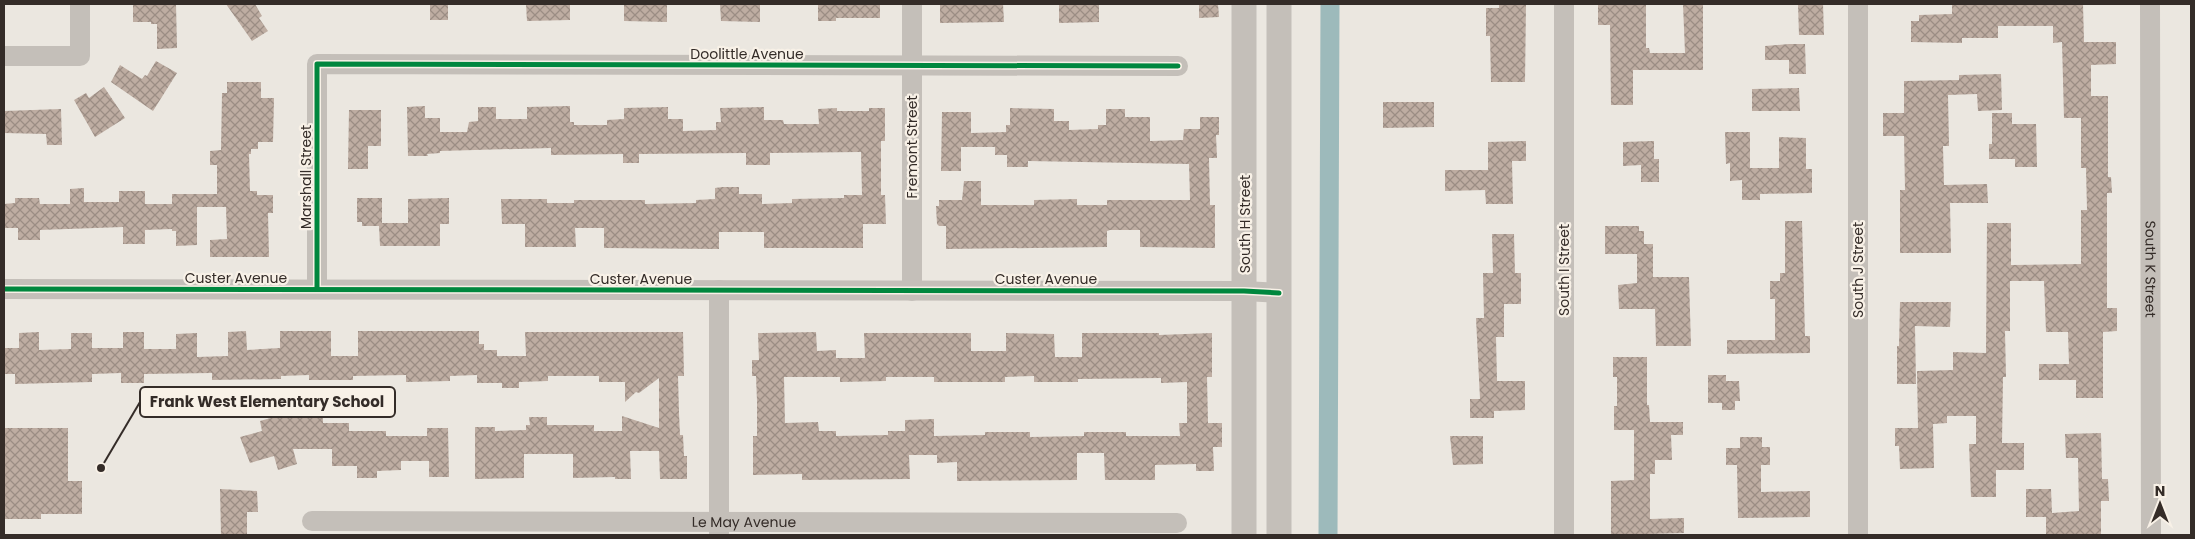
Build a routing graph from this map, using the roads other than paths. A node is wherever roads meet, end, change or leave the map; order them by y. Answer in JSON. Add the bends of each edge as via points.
{"nodes":[{"id":1,"x":80,"y":4,"type":"edge"},
{"id":2,"x":912,"y":4,"type":"edge"},
{"id":3,"x":1244,"y":4,"type":"edge"},
{"id":4,"x":1278,"y":4,"type":"edge"},
{"id":5,"x":1564,"y":4,"type":"edge"},
{"id":6,"x":1858,"y":4,"type":"edge"},
{"id":7,"x":2150,"y":4,"type":"edge"},
{"id":8,"x":4,"y":56,"type":"edge"},
{"id":9,"x":317,"y":64,"type":"joint"},
{"id":10,"x":912,"y":65,"type":"junction"},
{"id":11,"x":1178,"y":66,"type":"dead end"},
{"id":12,"x":4,"y":289,"type":"edge"},
{"id":13,"x":317,"y":290,"type":"junction"},
{"id":14,"x":719,"y":290,"type":"junction"},
{"id":15,"x":912,"y":291,"type":"junction"},
{"id":16,"x":1244,"y":291,"type":"junction"},
{"id":17,"x":1279,"y":293,"type":"junction"},
{"id":18,"x":312,"y":521,"type":"dead end"},
{"id":19,"x":1178,"y":523,"type":"dead end"},
{"id":20,"x":719,"y":529,"type":"edge"},
{"id":21,"x":1244,"y":535,"type":"edge"},
{"id":22,"x":1279,"y":535,"type":"edge"},
{"id":23,"x":1564,"y":535,"type":"edge"},
{"id":24,"x":1858,"y":535,"type":"edge"},
{"id":25,"x":2151,"y":535,"type":"edge"}],
"edges":[{"from":1,"to":8,"type":"street","via":[[80,56]]},
{"from":2,"to":10,"type":"street","name":"Fremont Street"},
{"from":3,"to":16,"type":"street","name":"South H Street"},
{"from":4,"to":17,"type":"street"},
{"from":5,"to":23,"type":"street","name":"South I Street"},
{"from":6,"to":24,"type":"street","name":"South J Street"},
{"from":7,"to":25,"type":"street","name":"South K Street"},
{"from":9,"to":10,"type":"street","name":"Doolittle Avenue"},
{"from":9,"to":13,"type":"street","name":"Marshall Street"},
{"from":10,"to":11,"type":"street","name":"Doolittle Avenue"},
{"from":10,"to":15,"type":"street","name":"Fremont Street"},
{"from":12,"to":13,"type":"street","name":"Custer Avenue"},
{"from":13,"to":14,"type":"street","name":"Custer Avenue"},
{"from":14,"to":15,"type":"street","name":"Custer Avenue"},
{"from":14,"to":20,"type":"street"},
{"from":15,"to":16,"type":"street","name":"Custer Avenue"},
{"from":16,"to":17,"type":"street","name":"Custer Avenue"},
{"from":16,"to":21,"type":"street","name":"South H Street"},
{"from":17,"to":22,"type":"street"},
{"from":18,"to":20,"type":"street","name":"Le May Avenue"},
{"from":19,"to":20,"type":"street","name":"Le May Avenue"}]}
